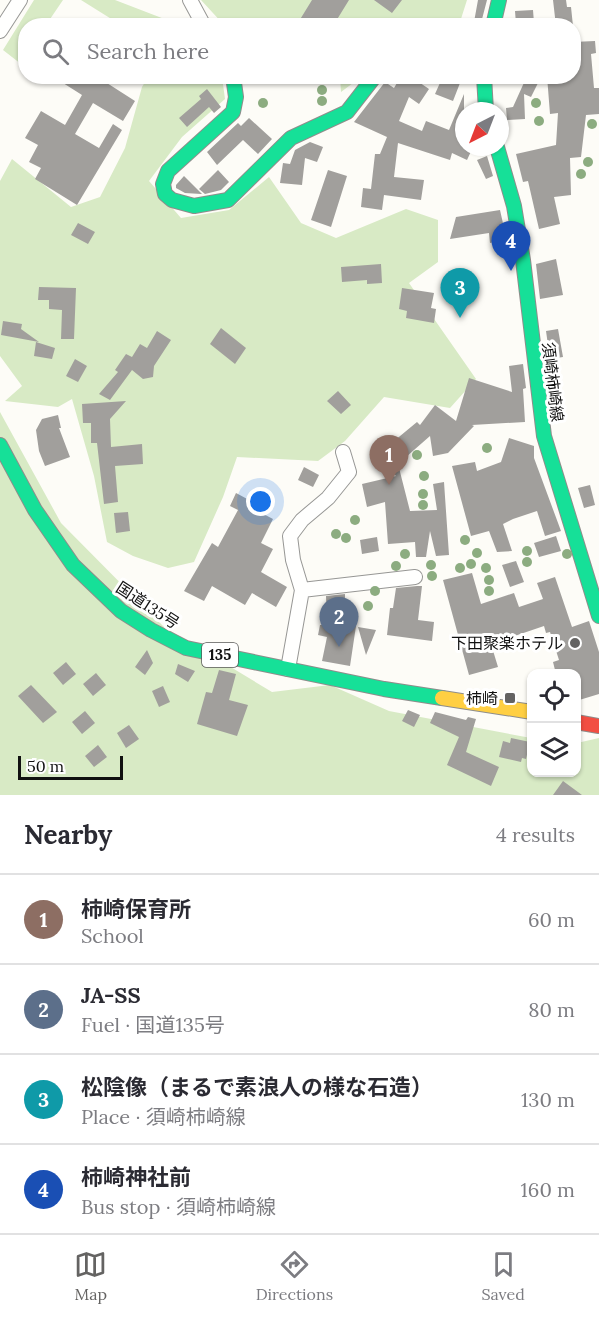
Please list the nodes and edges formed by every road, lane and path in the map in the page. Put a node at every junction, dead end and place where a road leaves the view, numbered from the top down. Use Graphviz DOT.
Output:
graph roads {
  1 [pos="20,0"];
  2 [pos="190,0"];
  3 [pos="500,0"];
  4 [pos="200,18"];
  5 [pos="495,18"];
  6 [pos="0,31"];
  7 [pos="234,84"];
  8 [pos="369,84"];
  9 [pos="481,84"];
  10 [pos="484,102"];
  11 [pos="500,156"];
  12 [pos="0,445"];
  13 [pos="343,452"];
  14 [pos="415,577"];
  15 [pos="302,590"];
  16 [pos="599,616"];
  17 [pos="288,669"];
  18 [pos="527,711"];
  19 [pos="581,723"];
  20 [pos="599,726"];
  1 -- 6 [label="street"];
  2 -- 4 [label="street"];
  3 -- 5 [label="main road"];
  7 -- 8 [label="main road"];
  9 -- 10 [label="main road"];
  11 -- 16 [label="main road, 須崎柿崎線"];
  12 -- 17 [label="main road, 国道135号 / 135"];
  13 -- 15 [label="street"];
  14 -- 15 [label="street"];
  15 -- 17 [label="street"];
  17 -- 18 [label="main road, 国道135号 / 135"];
  19 -- 20 [label="main road"];
}
